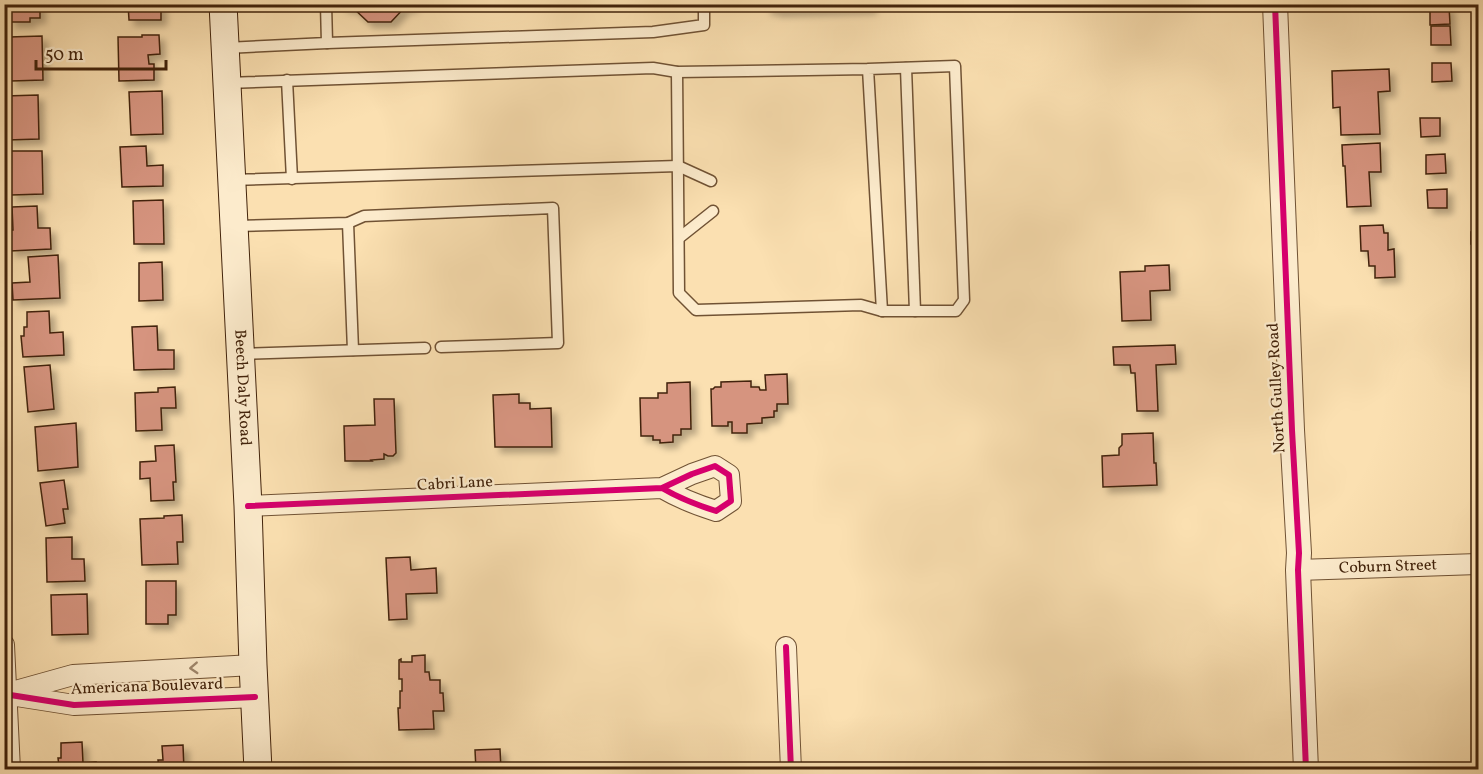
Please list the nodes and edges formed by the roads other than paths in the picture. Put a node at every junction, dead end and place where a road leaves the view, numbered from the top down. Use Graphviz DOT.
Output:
graph roads {
  1 [pos="223,4"];
  2 [pos="326,4"];
  3 [pos="704,4"];
  4 [pos="1275,4"];
  5 [pos="327,43"];
  6 [pos="225,48"];
  7 [pos="906,68"];
  8 [pos="868,69"];
  9 [pos="677,72"];
  10 [pos="287,80"];
  11 [pos="227,83"];
  12 [pos="678,166"];
  13 [pos="292,179"];
  14 [pos="232,180"];
  15 [pos="711,181"];
  16 [pos="712,211"];
  17 [pos="348,223"];
  18 [pos="234,226"];
  19 [pos="679,238"];
  20 [pos="882,311"];
  21 [pos="915,311"];
  22 [pos="441,347"];
  23 [pos="424,348"];
  24 [pos="353,350"];
  25 [pos="240,354"];
  26 [pos="662,488"];
  27 [pos="248,507"];
  28 [pos="1479,564"];
  29 [pos="1298,570"];
  30 [pos="4,645"];
  31 [pos="786,647"];
  32 [pos="253,665"];
  33 [pos="5,694"];
  34 [pos="255,697"];
  35 [pos="10,770"];
  36 [pos="258,770"];
  37 [pos="791,770"];
  38 [pos="1306,770"];
  1 -- 6 [label="main road, Beech Daly Road"];
  2 -- 5 [label="lane"];
  3 -- 5 [label="lane"];
  4 -- 29 [label="street, North Gulley Road"];
  5 -- 6 [label="lane"];
  6 -- 11 [label="main road, Beech Daly Road"];
  7 -- 8 [label="lane"];
  7 -- 21 [label="lane"];
  7 -- 21 [label="lane"];
  8 -- 9 [label="lane"];
  8 -- 20 [label="lane"];
  9 -- 10 [label="lane"];
  9 -- 12 [label="lane"];
  10 -- 11 [label="lane"];
  10 -- 13 [label="lane"];
  11 -- 14 [label="main road, Beech Daly Road"];
  12 -- 13 [label="lane"];
  12 -- 15 [label="lane"];
  12 -- 19 [label="lane"];
  13 -- 14 [label="lane"];
  14 -- 18 [label="main road, Beech Daly Road"];
  16 -- 19 [label="lane"];
  17 -- 18 [label="lane"];
  17 -- 22 [label="lane"];
  17 -- 24 [label="lane"];
  18 -- 25 [label="main road, Beech Daly Road"];
  19 -- 20 [label="lane"];
  20 -- 21 [label="lane"];
  23 -- 24 [label="lane"];
  24 -- 25 [label="lane"];
  25 -- 27 [label="main road, Beech Daly Road"];
  26 -- 27 [label="street, Cabri Lane"];
  27 -- 32 [label="main road, Beech Daly Road"];
  28 -- 29 [label="street, Coburn Street"];
  29 -- 38 [label="street, North Gulley Road"];
  30 -- 33 [label="street"];
  31 -- 37 [label="street"];
  32 -- 33 [label="street, Americana Boulevard, one-way"];
  32 -- 34 [label="main road, Beech Daly Road"];
  33 -- 34 [label="street, Americana Boulevard"];
  33 -- 35 [label="street"];
  34 -- 36 [label="main road, Beech Daly Road"];
}
